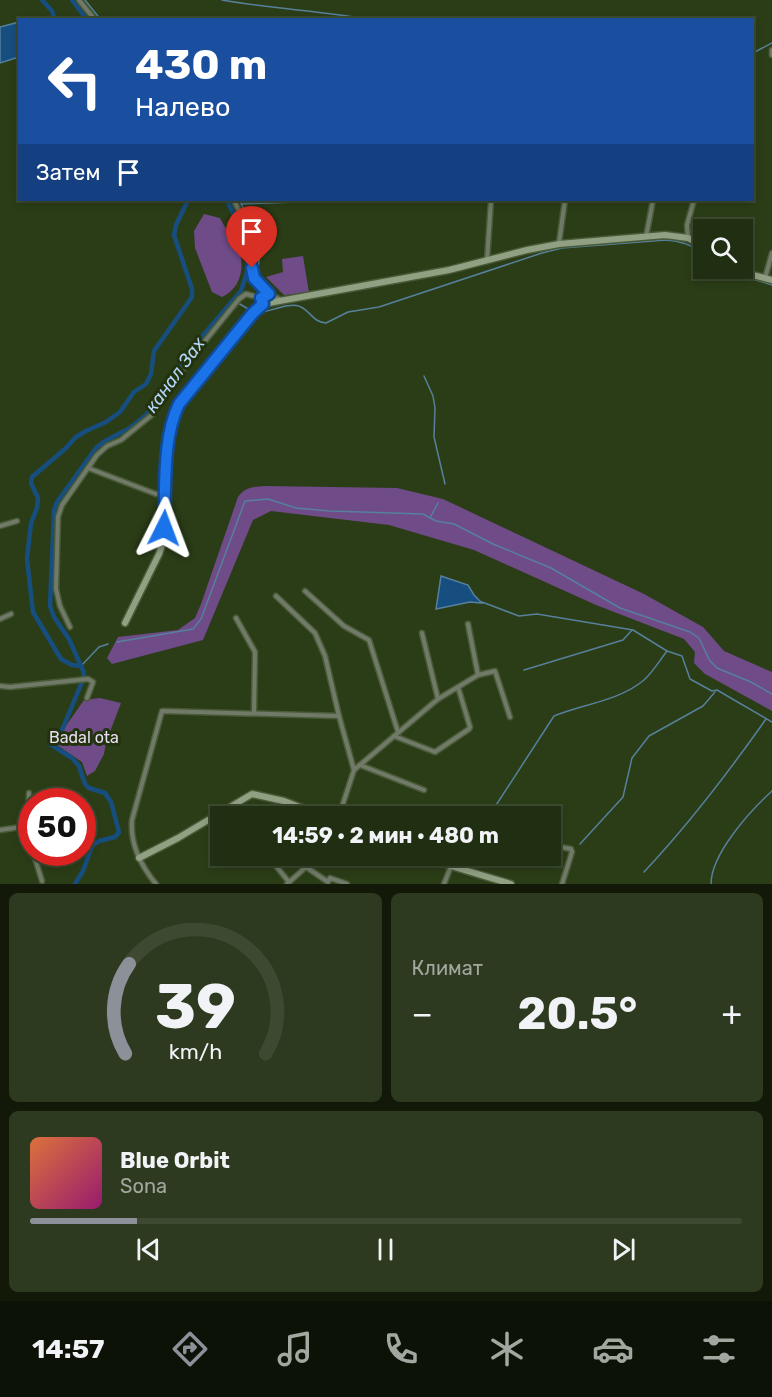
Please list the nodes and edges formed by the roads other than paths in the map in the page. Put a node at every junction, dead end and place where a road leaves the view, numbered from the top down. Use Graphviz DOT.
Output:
graph roads {
  1 [pos="79,0"];
  2 [pos="93,18"];
  3 [pos="772,50"];
  4 [pos="772,55"];
  5 [pos="234,201"];
  6 [pos="490,201"];
  7 [pos="565,201"];
  8 [pos="653,201"];
  9 [pos="694,201"];
  10 [pos="646,237"];
  11 [pos="688,238"];
  12 [pos="693,240"];
  13 [pos="560,244"];
  14 [pos="772,253"];
  15 [pos="487,261"];
  16 [pos="753,275"];
  17 [pos="769,279"];
  18 [pos="269,294"];
  19 [pos="262,301"];
  20 [pos="282,301"];
  21 [pos="88,468"];
  22 [pos="166,494"];
  23 [pos="17,521"];
  24 [pos="0,526"];
  25 [pos="305,591"];
  26 [pos="276,596"];
  27 [pos="12,614"];
  28 [pos="236,618"];
  29 [pos="0,619"];
  30 [pos="125,623"];
  31 [pos="468,624"];
  32 [pos="70,627"];
  33 [pos="422,633"];
  34 [pos="478,675"];
  35 [pos="0,686"];
  36 [pos="458,687"];
  37 [pos="87,698"];
  38 [pos="438,699"];
  39 [pos="254,712"];
  40 [pos="339,716"];
  41 [pos="510,717"];
  42 [pos="398,732"];
  43 [pos="394,736"];
  44 [pos="360,765"];
  45 [pos="354,770"];
  46 [pos="424,790"];
  47 [pos="232,806"];
  48 [pos="297,806"];
  49 [pos="342,806"];
  50 [pos="210,819"];
  51 [pos="18,827"];
  52 [pos="0,830"];
  53 [pos="561,847"];
  54 [pos="139,858"];
  55 [pos="37,866"];
  56 [pos="275,866"];
  57 [pos="451,866"];
  58 [pos="42,881"];
  59 [pos="288,883"];
  60 [pos="156,884"];
  61 [pos="347,884"];
  62 [pos="444,884"];
  63 [pos="511,884"];
  64 [pos="562,884"];
  1 -- 2 [label="street"];
  3 -- 4 [label="street"];
  5 -- 18 [label="street"];
  6 -- 15 [label="street"];
  7 -- 13 [label="street"];
  8 -- 10 [label="street"];
  9 -- 11 [label="street"];
  10 -- 11 [label="main road"];
  10 -- 13 [label="main road"];
  11 -- 12 [label="main road"];
  13 -- 15 [label="main road"];
  14 -- 17 [label="street"];
  15 -- 20 [label="main road"];
  16 -- 17 [label="main road"];
  18 -- 19 [label="street"];
  18 -- 20 [label="street"];
  19 -- 20 [label="main road"];
  19 -- 21 [label="street"];
  19 -- 22 [label="main road"];
  21 -- 22 [label="street"];
  21 -- 32 [label="street"];
  22 -- 30 [label="main road"];
  23 -- 24 [label="street"];
  25 -- 42 [label="street"];
  26 -- 40 [label="street"];
  27 -- 29 [label="street"];
  28 -- 39 [label="street"];
  31 -- 34 [label="street"];
  33 -- 38 [label="street"];
  34 -- 36 [label="street"];
  34 -- 41 [label="street"];
  35 -- 37 [label="street"];
  36 -- 38 [label="street"];
  36 -- 43 [label="street"];
  38 -- 42 [label="street"];
  39 -- 40 [label="street"];
  39 -- 54 [label="street"];
  40 -- 45 [label="street"];
  42 -- 43 [label="street"];
  43 -- 44 [label="street"];
  44 -- 45 [label="street"];
  44 -- 46 [label="street"];
  45 -- 49 [label="street"];
  47 -- 48 [label="main road"];
  50 -- 54 [label="main road"];
  51 -- 52 [label="street"];
  53 -- 64 [label="street"];
  54 -- 60 [label="street"];
  55 -- 58 [label="street"];
  56 -- 59 [label="street"];
  57 -- 62 [label="street"];
  57 -- 63 [label="main road"];
  59 -- 61 [label="street"];
}
